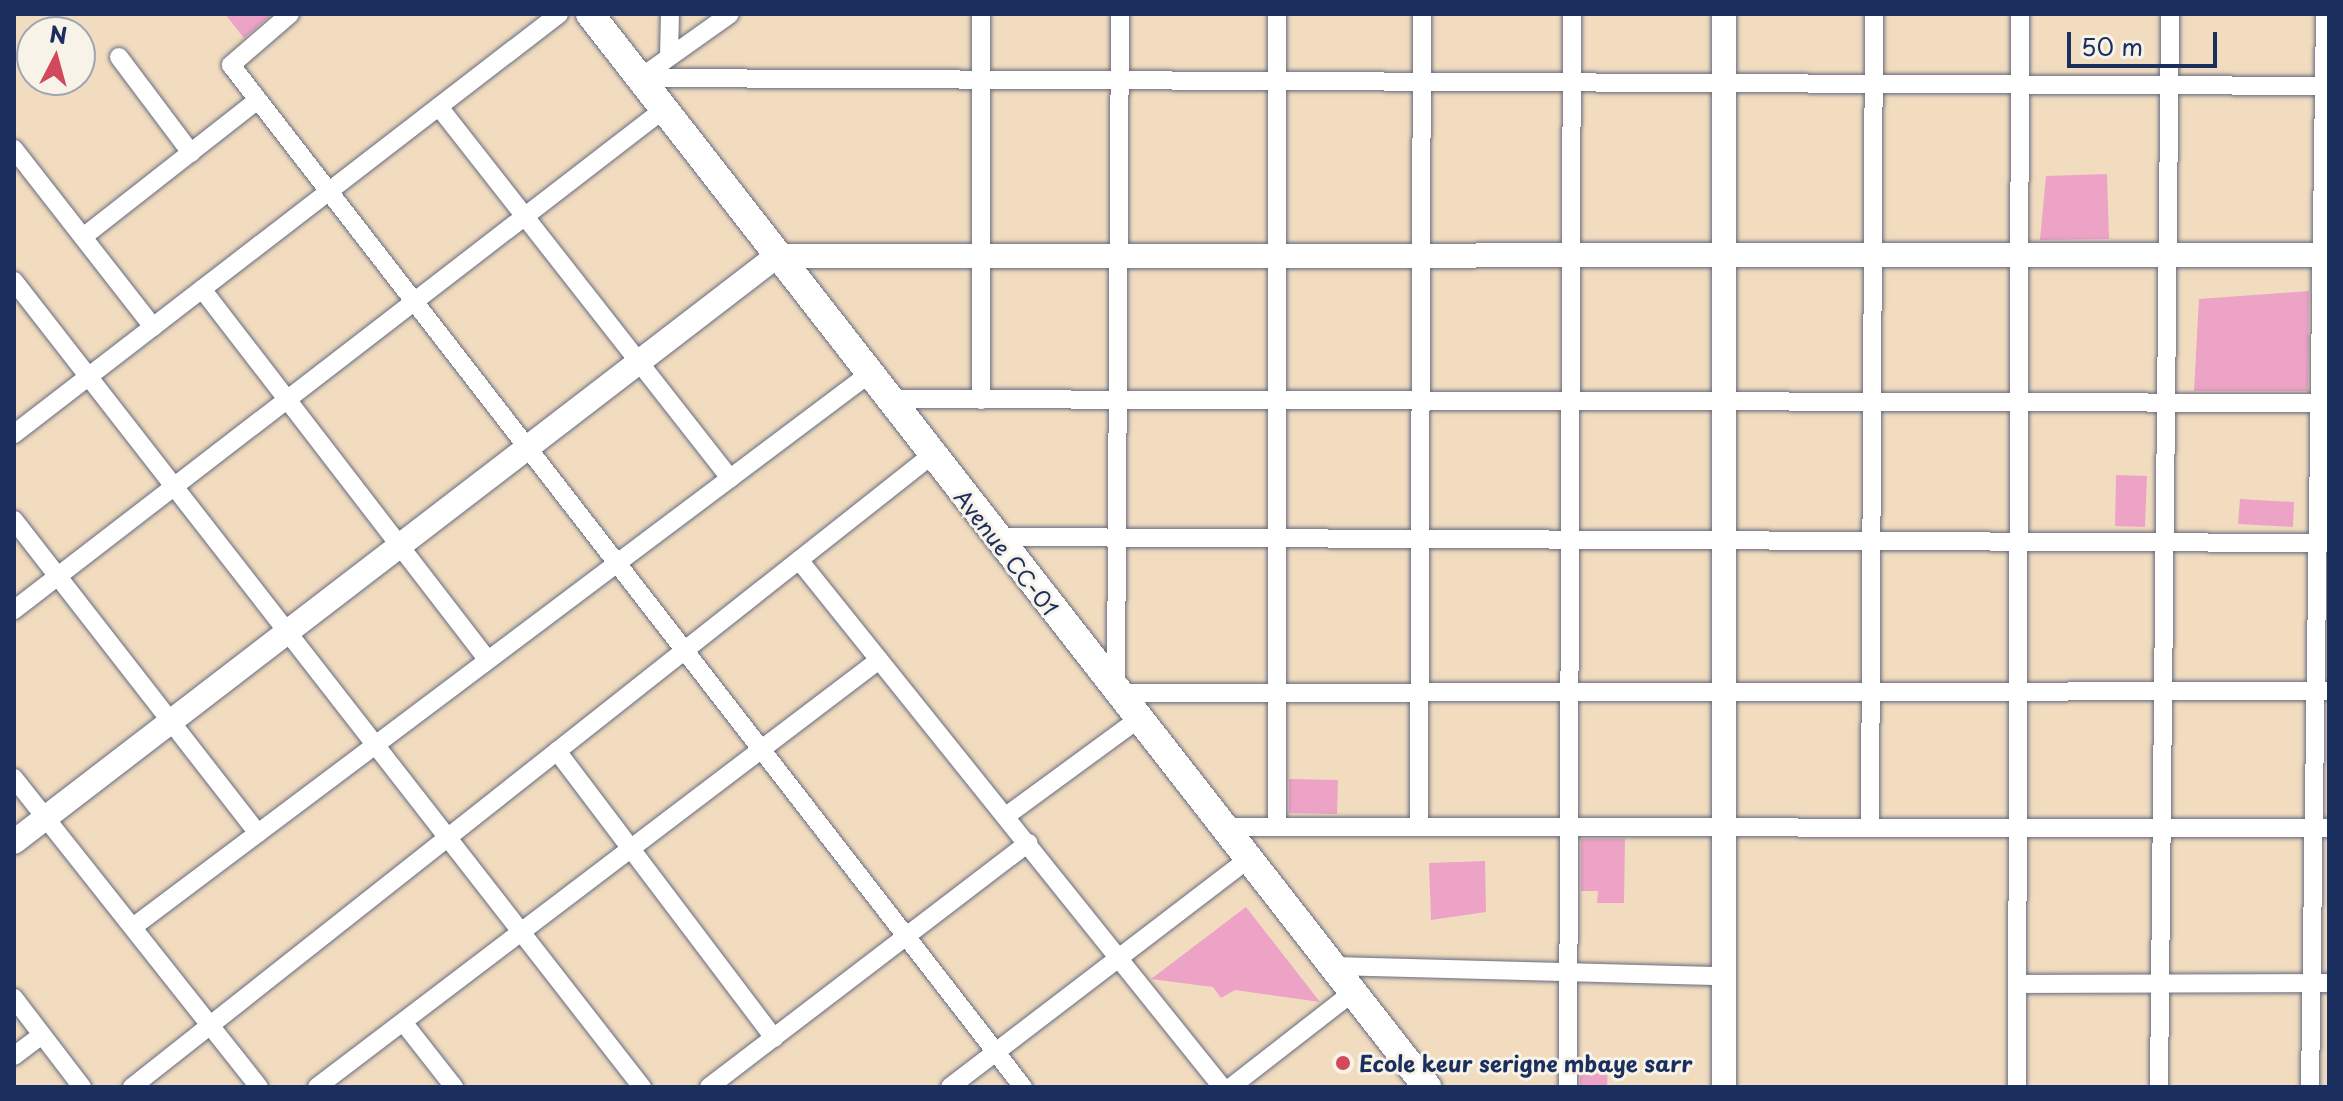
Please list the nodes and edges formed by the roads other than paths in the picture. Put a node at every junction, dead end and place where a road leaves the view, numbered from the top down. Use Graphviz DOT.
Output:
graph roads {
  1 [pos="290,14"];
  2 [pos="559,14"];
  3 [pos="590,14"];
  4 [pos="670,14"];
  5 [pos="730,14"];
  6 [pos="981,14"];
  7 [pos="1120,14"];
  8 [pos="1277,14"];
  9 [pos="1422,14"];
  10 [pos="1572,14"];
  11 [pos="1724,14"];
  12 [pos="1874,14"];
  13 [pos="2020,14"];
  14 [pos="2170,14"];
  15 [pos="2325,14"];
  16 [pos="119,57"];
  17 [pos="669,57"];
  18 [pos="640,78"];
  19 [pos="981,80"];
  20 [pos="1120,80"];
  21 [pos="1277,81"];
  22 [pos="1422,82"];
  23 [pos="1571,82"];
  24 [pos="1724,83"];
  25 [pos="1874,84"];
  26 [pos="2019,84"];
  27 [pos="2170,86"];
  28 [pos="2327,86"];
  29 [pos="258,100"];
  30 [pos="439,107"];
  31 [pos="664,109"];
  32 [pos="14,149"];
  33 [pos="191,153"];
  34 [pos="329,191"];
  35 [pos="525,217"];
  36 [pos="83,237"];
  37 [pos="1119,255"];
  38 [pos="1277,255"];
  39 [pos="1873,255"];
  40 [pos="2019,255"];
  41 [pos="2327,255"];
  42 [pos="777,256"];
  43 [pos="981,256"];
  44 [pos="1421,256"];
  45 [pos="1571,256"];
  46 [pos="1723,256"];
  47 [pos="2169,256"];
  48 [pos="14,281"];
  49 [pos="202,289"];
  50 [pos="415,302"];
  51 [pos="153,327"];
  52 [pos="639,362"];
  53 [pos="869,374"];
  54 [pos="88,377"];
  55 [pos="289,399"];
  56 [pos="889,399"];
  57 [pos="981,400"];
  58 [pos="1118,400"];
  59 [pos="1277,401"];
  60 [pos="1421,401"];
  61 [pos="1570,401"];
  62 [pos="1723,402"];
  63 [pos="1872,402"];
  64 [pos="2019,402"];
  65 [pos="2170,403"];
  66 [pos="2325,403"];
  67 [pos="14,434"];
  68 [pos="527,447"];
  69 [pos="932,455"];
  70 [pos="730,478"];
  71 [pos="174,487"];
  72 [pos="14,520"];
  73 [pos="995,537"];
  74 [pos="1117,537"];
  75 [pos="1278,538"];
  76 [pos="1420,539"];
  77 [pos="1570,539"];
  78 [pos="1724,540"];
  79 [pos="1871,541"];
  80 [pos="2018,541"];
  81 [pos="2168,542"];
  82 [pos="2324,543"];
  83 [pos="396,549"];
  84 [pos="799,560"];
  85 [pos="617,563"];
  86 [pos="58,576"];
  87 [pos="14,610"];
  88 [pos="287,632"];
  89 [pos="685,650"];
  90 [pos="488,660"];
  91 [pos="879,660"];
  92 [pos="2018,691"];
  93 [pos="2165,691"];
  94 [pos="2323,691"];
  95 [pos="1569,692"];
  96 [pos="1724,692"];
  97 [pos="1871,692"];
  98 [pos="1116,693"];
  99 [pos="1278,693"];
  100 [pos="1420,693"];
  101 [pos="1137,720"];
  102 [pos="171,721"];
  103 [pos="375,745"];
  104 [pos="762,750"];
  105 [pos="557,751"];
  106 [pos="14,778"];
  107 [pos="1006,816"];
  108 [pos="46,818"];
  109 [pos="1223,827"];
  110 [pos="1277,827"];
  111 [pos="1419,827"];
  112 [pos="1569,828"];
  113 [pos="1723,828"];
  114 [pos="1870,828"];
  115 [pos="2018,828"];
  116 [pos="2163,828"];
  117 [pos="2322,828"];
  118 [pos="258,833"];
  119 [pos="448,838"];
  120 [pos="14,842"];
  121 [pos="1028,843"];
  122 [pos="632,848"];
  123 [pos="1248,859"];
  124 [pos="133,927"];
  125 [pos="521,932"];
  126 [pos="906,936"];
  127 [pos="1118,959"];
  128 [pos="1333,966"];
  129 [pos="1568,972"];
  130 [pos="1724,976"];
  131 [pos="2161,983"];
  132 [pos="2320,983"];
  133 [pos="2017,984"];
  134 [pos="1353,992"];
  135 [pos="14,998"];
  136 [pos="403,1022"];
  137 [pos="210,1025"];
  138 [pos="42,1035"];
  139 [pos="774,1038"];
  140 [pos="996,1052"];
  141 [pos="14,1056"];
  142 [pos="82,1087"];
  143 [pos="132,1087"];
  144 [pos="259,1087"];
  145 [pos="317,1087"];
  146 [pos="454,1087"];
  147 [pos="642,1087"];
  148 [pos="709,1087"];
  149 [pos="950,1087"];
  150 [pos="1023,1087"];
  151 [pos="1222,1087"];
  152 [pos="1231,1087"];
  153 [pos="1427,1087"];
  154 [pos="1568,1087"];
  155 [pos="1724,1087"];
  156 [pos="2017,1087"];
  157 [pos="2159,1087"];
  158 [pos="2310,1087"];
  1 -- 29 [label="street"];
  2 -- 30 [label="street"];
  3 -- 18 [label="main road, Avenue CC-01"];
  4 -- 17 [label="street"];
  5 -- 17 [label="street"];
  6 -- 19 [label="street"];
  7 -- 20 [label="street"];
  8 -- 21 [label="street"];
  9 -- 22 [label="street"];
  10 -- 23 [label="street"];
  11 -- 24 [label="street"];
  12 -- 25 [label="street"];
  13 -- 26 [label="street"];
  14 -- 27 [label="street"];
  15 -- 28 [label="street"];
  16 -- 33 [label="street"];
  17 -- 18 [label="street"];
  18 -- 19 [label="street"];
  18 -- 31 [label="main road, Avenue CC-01"];
  19 -- 20 [label="street"];
  19 -- 43 [label="street"];
  20 -- 21 [label="street"];
  20 -- 37 [label="street"];
  21 -- 22 [label="street"];
  21 -- 38 [label="street"];
  22 -- 23 [label="street"];
  22 -- 44 [label="street"];
  23 -- 24 [label="street"];
  23 -- 45 [label="street"];
  24 -- 25 [label="street"];
  24 -- 46 [label="street"];
  25 -- 26 [label="street"];
  25 -- 39 [label="street"];
  26 -- 27 [label="street"];
  26 -- 40 [label="street"];
  27 -- 28 [label="street"];
  27 -- 47 [label="street"];
  28 -- 41 [label="street"];
  29 -- 33 [label="street"];
  29 -- 34 [label="street"];
  30 -- 34 [label="street"];
  30 -- 35 [label="street"];
  31 -- 35 [label="street"];
  31 -- 42 [label="main road, Avenue CC-01"];
  32 -- 36 [label="street"];
  33 -- 36 [label="street"];
  34 -- 49 [label="street"];
  34 -- 50 [label="street"];
  35 -- 50 [label="street"];
  35 -- 52 [label="street"];
  36 -- 51 [label="street"];
  37 -- 38 [label="street"];
  37 -- 43 [label="street"];
  37 -- 58 [label="street"];
  38 -- 44 [label="street"];
  38 -- 59 [label="street"];
  39 -- 40 [label="street"];
  39 -- 46 [label="street"];
  39 -- 63 [label="street"];
  40 -- 47 [label="street"];
  40 -- 64 [label="street"];
  41 -- 47 [label="street"];
  41 -- 66 [label="street"];
  42 -- 43 [label="street"];
  42 -- 52 [label="street"];
  42 -- 53 [label="main road, Avenue CC-01"];
  43 -- 57 [label="street"];
  44 -- 45 [label="street"];
  44 -- 60 [label="street"];
  45 -- 46 [label="street"];
  45 -- 61 [label="street"];
  46 -- 62 [label="street"];
  47 -- 65 [label="street"];
  48 -- 54 [label="street"];
  49 -- 51 [label="street"];
  49 -- 55 [label="street"];
  50 -- 55 [label="street"];
  50 -- 68 [label="street"];
  51 -- 54 [label="street"];
  52 -- 68 [label="street"];
  52 -- 70 [label="street"];
  53 -- 56 [label="main road, Avenue CC-01"];
  53 -- 70 [label="street"];
  54 -- 67 [label="street"];
  54 -- 71 [label="street"];
  55 -- 71 [label="street"];
  55 -- 83 [label="street"];
  56 -- 57 [label="street"];
  56 -- 69 [label="main road, Avenue CC-01"];
  57 -- 58 [label="street"];
  58 -- 59 [label="street"];
  58 -- 74 [label="street"];
  59 -- 60 [label="street"];
  59 -- 75 [label="street"];
  60 -- 61 [label="street"];
  60 -- 76 [label="street"];
  61 -- 62 [label="street"];
  61 -- 77 [label="street"];
  62 -- 63 [label="street"];
  62 -- 78 [label="street"];
  63 -- 64 [label="street"];
  63 -- 79 [label="street"];
  64 -- 65 [label="street"];
  64 -- 80 [label="street"];
  65 -- 66 [label="street"];
  65 -- 81 [label="street"];
  66 -- 82 [label="street"];
  68 -- 83 [label="street"];
  68 -- 85 [label="street"];
  69 -- 73 [label="main road, Avenue CC-01"];
  69 -- 84 [label="street"];
  70 -- 85 [label="street"];
  71 -- 86 [label="street"];
  71 -- 88 [label="street"];
  72 -- 86 [label="street"];
  73 -- 74 [label="street"];
  73 -- 98 [label="main road, Avenue CC-01"];
  74 -- 75 [label="street"];
  74 -- 98 [label="street"];
  75 -- 76 [label="street"];
  75 -- 99 [label="street"];
  76 -- 77 [label="street"];
  76 -- 100 [label="street"];
  77 -- 78 [label="street"];
  77 -- 95 [label="street"];
  78 -- 79 [label="street"];
  78 -- 96 [label="street"];
  79 -- 80 [label="street"];
  79 -- 97 [label="street"];
  80 -- 81 [label="street"];
  80 -- 92 [label="street"];
  81 -- 82 [label="street"];
  81 -- 93 [label="street"];
  82 -- 94 [label="street"];
  83 -- 88 [label="street"];
  83 -- 90 [label="street"];
  84 -- 89 [label="street"];
  84 -- 91 [label="street"];
  85 -- 89 [label="street"];
  85 -- 90 [label="street"];
  86 -- 87 [label="street"];
  86 -- 102 [label="street"];
  88 -- 102 [label="street"];
  88 -- 103 [label="street"];
  89 -- 104 [label="street"];
  89 -- 105 [label="street"];
  90 -- 103 [label="street"];
  91 -- 104 [label="street"];
  91 -- 107 [label="street"];
  92 -- 93 [label="street"];
  92 -- 97 [label="street"];
  92 -- 115 [label="street"];
  93 -- 94 [label="street"];
  93 -- 116 [label="street"];
  94 -- 117 [label="street"];
  95 -- 96 [label="street"];
  95 -- 100 [label="street"];
  95 -- 112 [label="street"];
  96 -- 97 [label="street"];
  96 -- 113 [label="street"];
  97 -- 114 [label="street"];
  98 -- 99 [label="street"];
  98 -- 101 [label="main road, Avenue CC-01"];
  99 -- 100 [label="street"];
  99 -- 110 [label="street"];
  100 -- 111 [label="street"];
  101 -- 107 [label="street"];
  101 -- 109 [label="main road, Avenue CC-01"];
  102 -- 108 [label="street"];
  102 -- 118 [label="street"];
  103 -- 118 [label="street"];
  103 -- 119 [label="street"];
  104 -- 122 [label="street"];
  104 -- 126 [label="street"];
  105 -- 119 [label="street"];
  105 -- 122 [label="street"];
  106 -- 108 [label="street"];
  107 -- 121 [label="street"];
  108 -- 120 [label="street"];
  108 -- 124 [label="street"];
  109 -- 110 [label="street"];
  109 -- 123 [label="main road, Avenue CC-01"];
  110 -- 111 [label="street"];
  111 -- 112 [label="street"];
  112 -- 113 [label="street"];
  112 -- 129 [label="street"];
  113 -- 114 [label="street"];
  113 -- 130 [label="street"];
  114 -- 115 [label="street"];
  115 -- 116 [label="street"];
  115 -- 133 [label="street"];
  116 -- 117 [label="street"];
  116 -- 131 [label="street"];
  117 -- 132 [label="street"];
  118 -- 124 [label="street"];
  119 -- 125 [label="street"];
  119 -- 137 [label="street"];
  121 -- 126 [label="street"];
  121 -- 127 [label="street"];
  122 -- 125 [label="street"];
  122 -- 139 [label="street"];
  123 -- 127 [label="street"];
  123 -- 128 [label="main road, Avenue CC-01"];
  124 -- 137 [label="street"];
  125 -- 136 [label="street"];
  125 -- 147 [label="street"];
  126 -- 139 [label="street"];
  126 -- 140 [label="street"];
  127 -- 140 [label="street"];
  127 -- 151 [label="street"];
  128 -- 129 [label="street"];
  128 -- 134 [label="main road, Avenue CC-01"];
  129 -- 130 [label="street"];
  129 -- 154 [label="street"];
  130 -- 155 [label="street"];
  131 -- 132 [label="street"];
  131 -- 133 [label="street"];
  131 -- 157 [label="street"];
  132 -- 158 [label="street"];
  133 -- 156 [label="street"];
  134 -- 152 [label="street"];
  134 -- 153 [label="main road, Avenue CC-01"];
  135 -- 138 [label="street"];
  136 -- 145 [label="street"];
  136 -- 146 [label="street"];
  137 -- 143 [label="street"];
  137 -- 144 [label="street"];
  138 -- 141 [label="street"];
  138 -- 142 [label="street"];
  139 -- 148 [label="street"];
  140 -- 149 [label="street"];
  140 -- 150 [label="street"];
}
